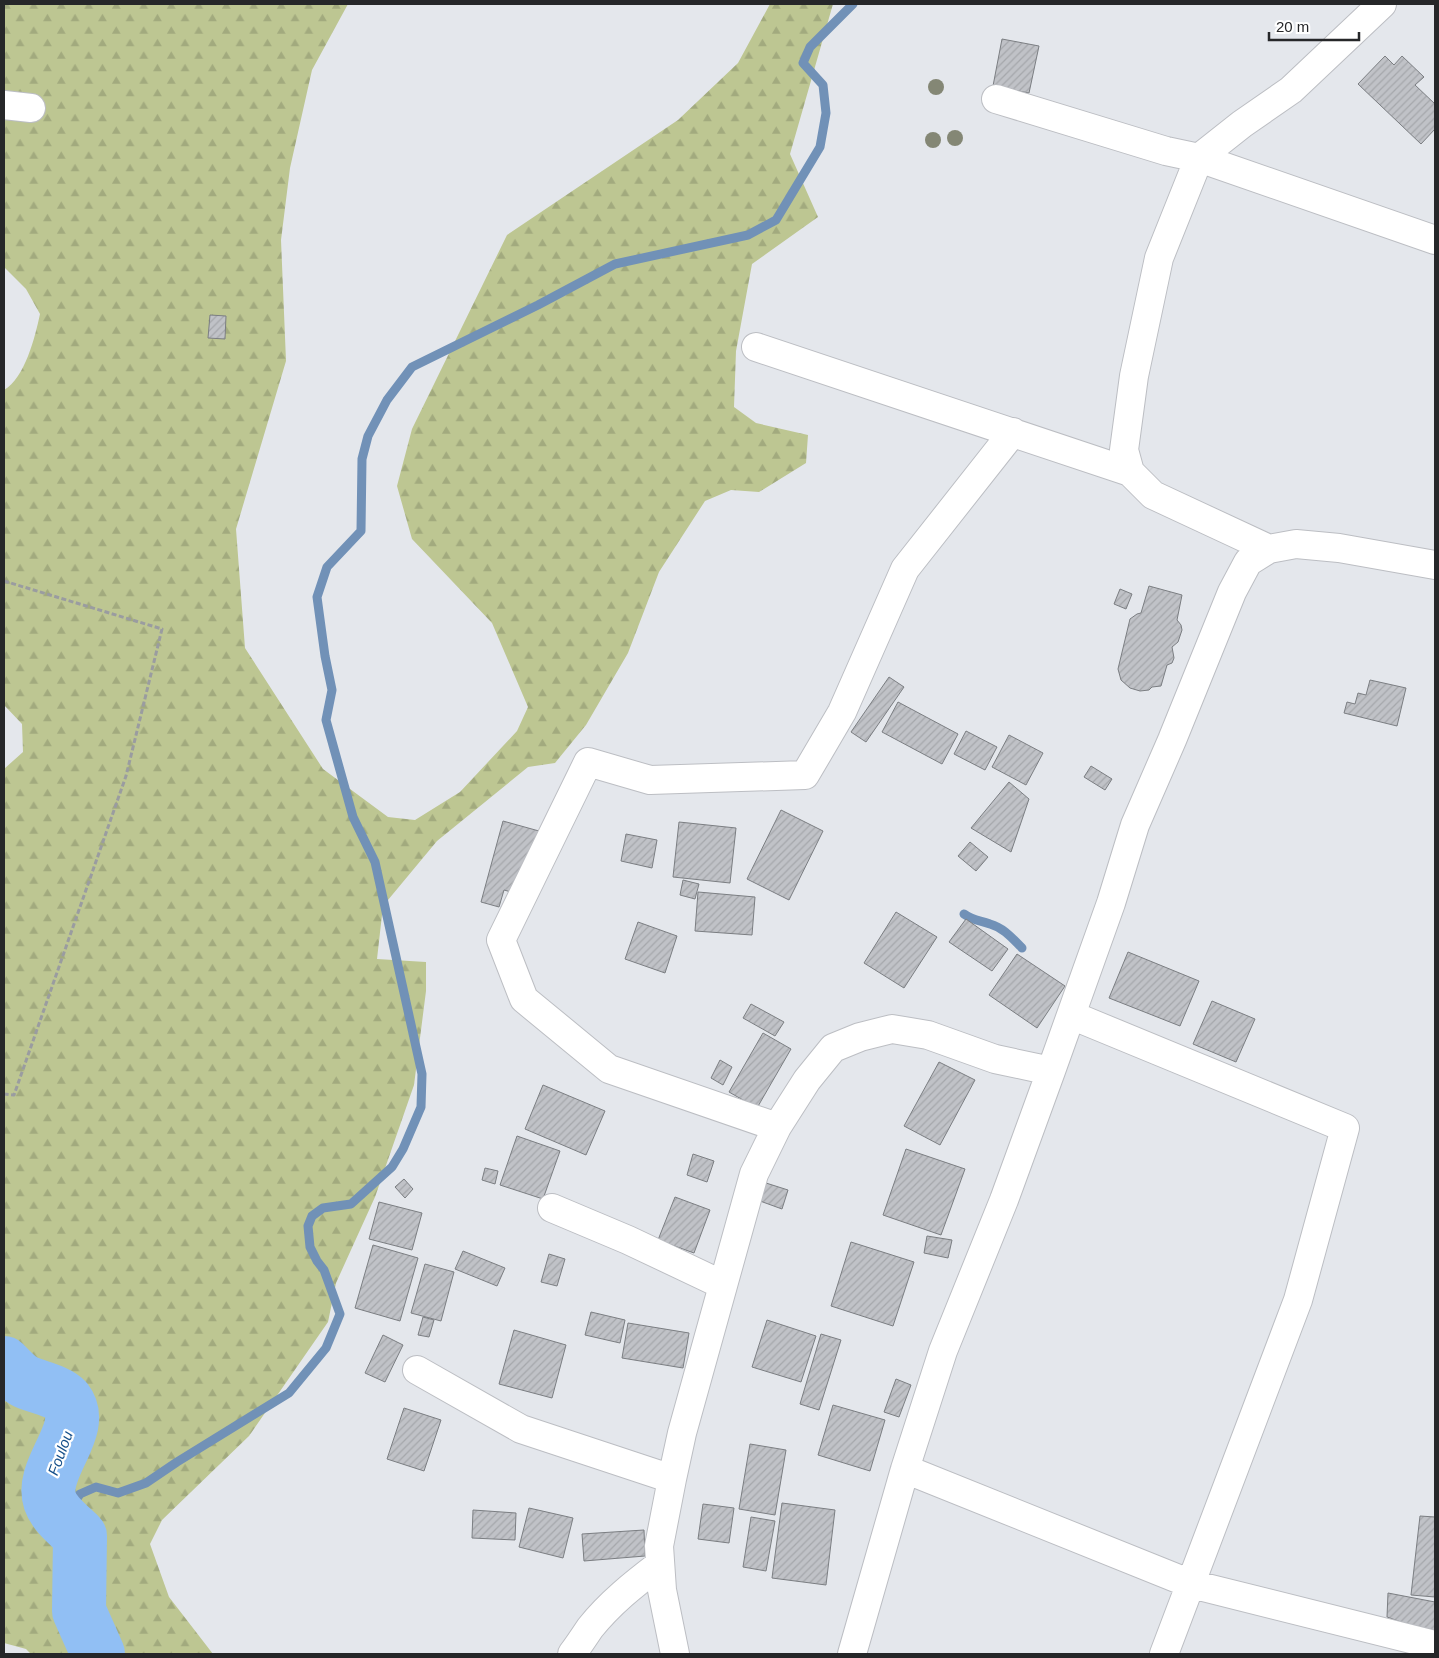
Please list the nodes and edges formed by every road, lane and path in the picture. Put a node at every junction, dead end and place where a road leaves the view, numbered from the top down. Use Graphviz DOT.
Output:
graph roads {
  1 [pos="1382,4"];
  2 [pos="996,99"];
  3 [pos="4,105"];
  4 [pos="31,108"];
  5 [pos="1199,158"];
  6 [pos="1435,240"];
  7 [pos="756,347"];
  8 [pos="1013,432"];
  9 [pos="1130,472"];
  10 [pos="1269,549"];
  11 [pos="1435,566"];
  12 [pos="4,581"];
  13 [pos="1070,1016"];
  14 [pos="1051,1071"];
  15 [pos="4,1094"];
  16 [pos="777,1126"];
  17 [pos="552,1208"];
  18 [pos="723,1285"];
  19 [pos="417,1370"];
  20 [pos="905,1469"];
  21 [pos="672,1479"];
  22 [pos="659,1565"];
  23 [pos="1191,1584"];
  24 [pos="1435,1645"];
  25 [pos="572,1654"];
  26 [pos="675,1654"];
  27 [pos="852,1654"];
  28 [pos="1164,1654"];
  1 -- 5 [label="street"];
  2 -- 5 [label="street"];
  3 -- 4 [label="street"];
  5 -- 6 [label="street"];
  5 -- 9 [label="street"];
  7 -- 8 [label="street"];
  8 -- 9 [label="street"];
  8 -- 16 [label="street"];
  9 -- 10 [label="street"];
  10 -- 11 [label="street"];
  10 -- 13 [label="street"];
  12 -- 15 [label="path"];
  13 -- 14 [label="street"];
  13 -- 23 [label="street"];
  14 -- 16 [label="street"];
  14 -- 20 [label="street"];
  16 -- 18 [label="street"];
  17 -- 18 [label="street"];
  18 -- 21 [label="street"];
  19 -- 21 [label="street"];
  20 -- 23 [label="street"];
  20 -- 27 [label="street"];
  21 -- 22 [label="street"];
  22 -- 25 [label="street"];
  22 -- 26 [label="street"];
  23 -- 24 [label="street"];
  23 -- 28 [label="street"];
}
